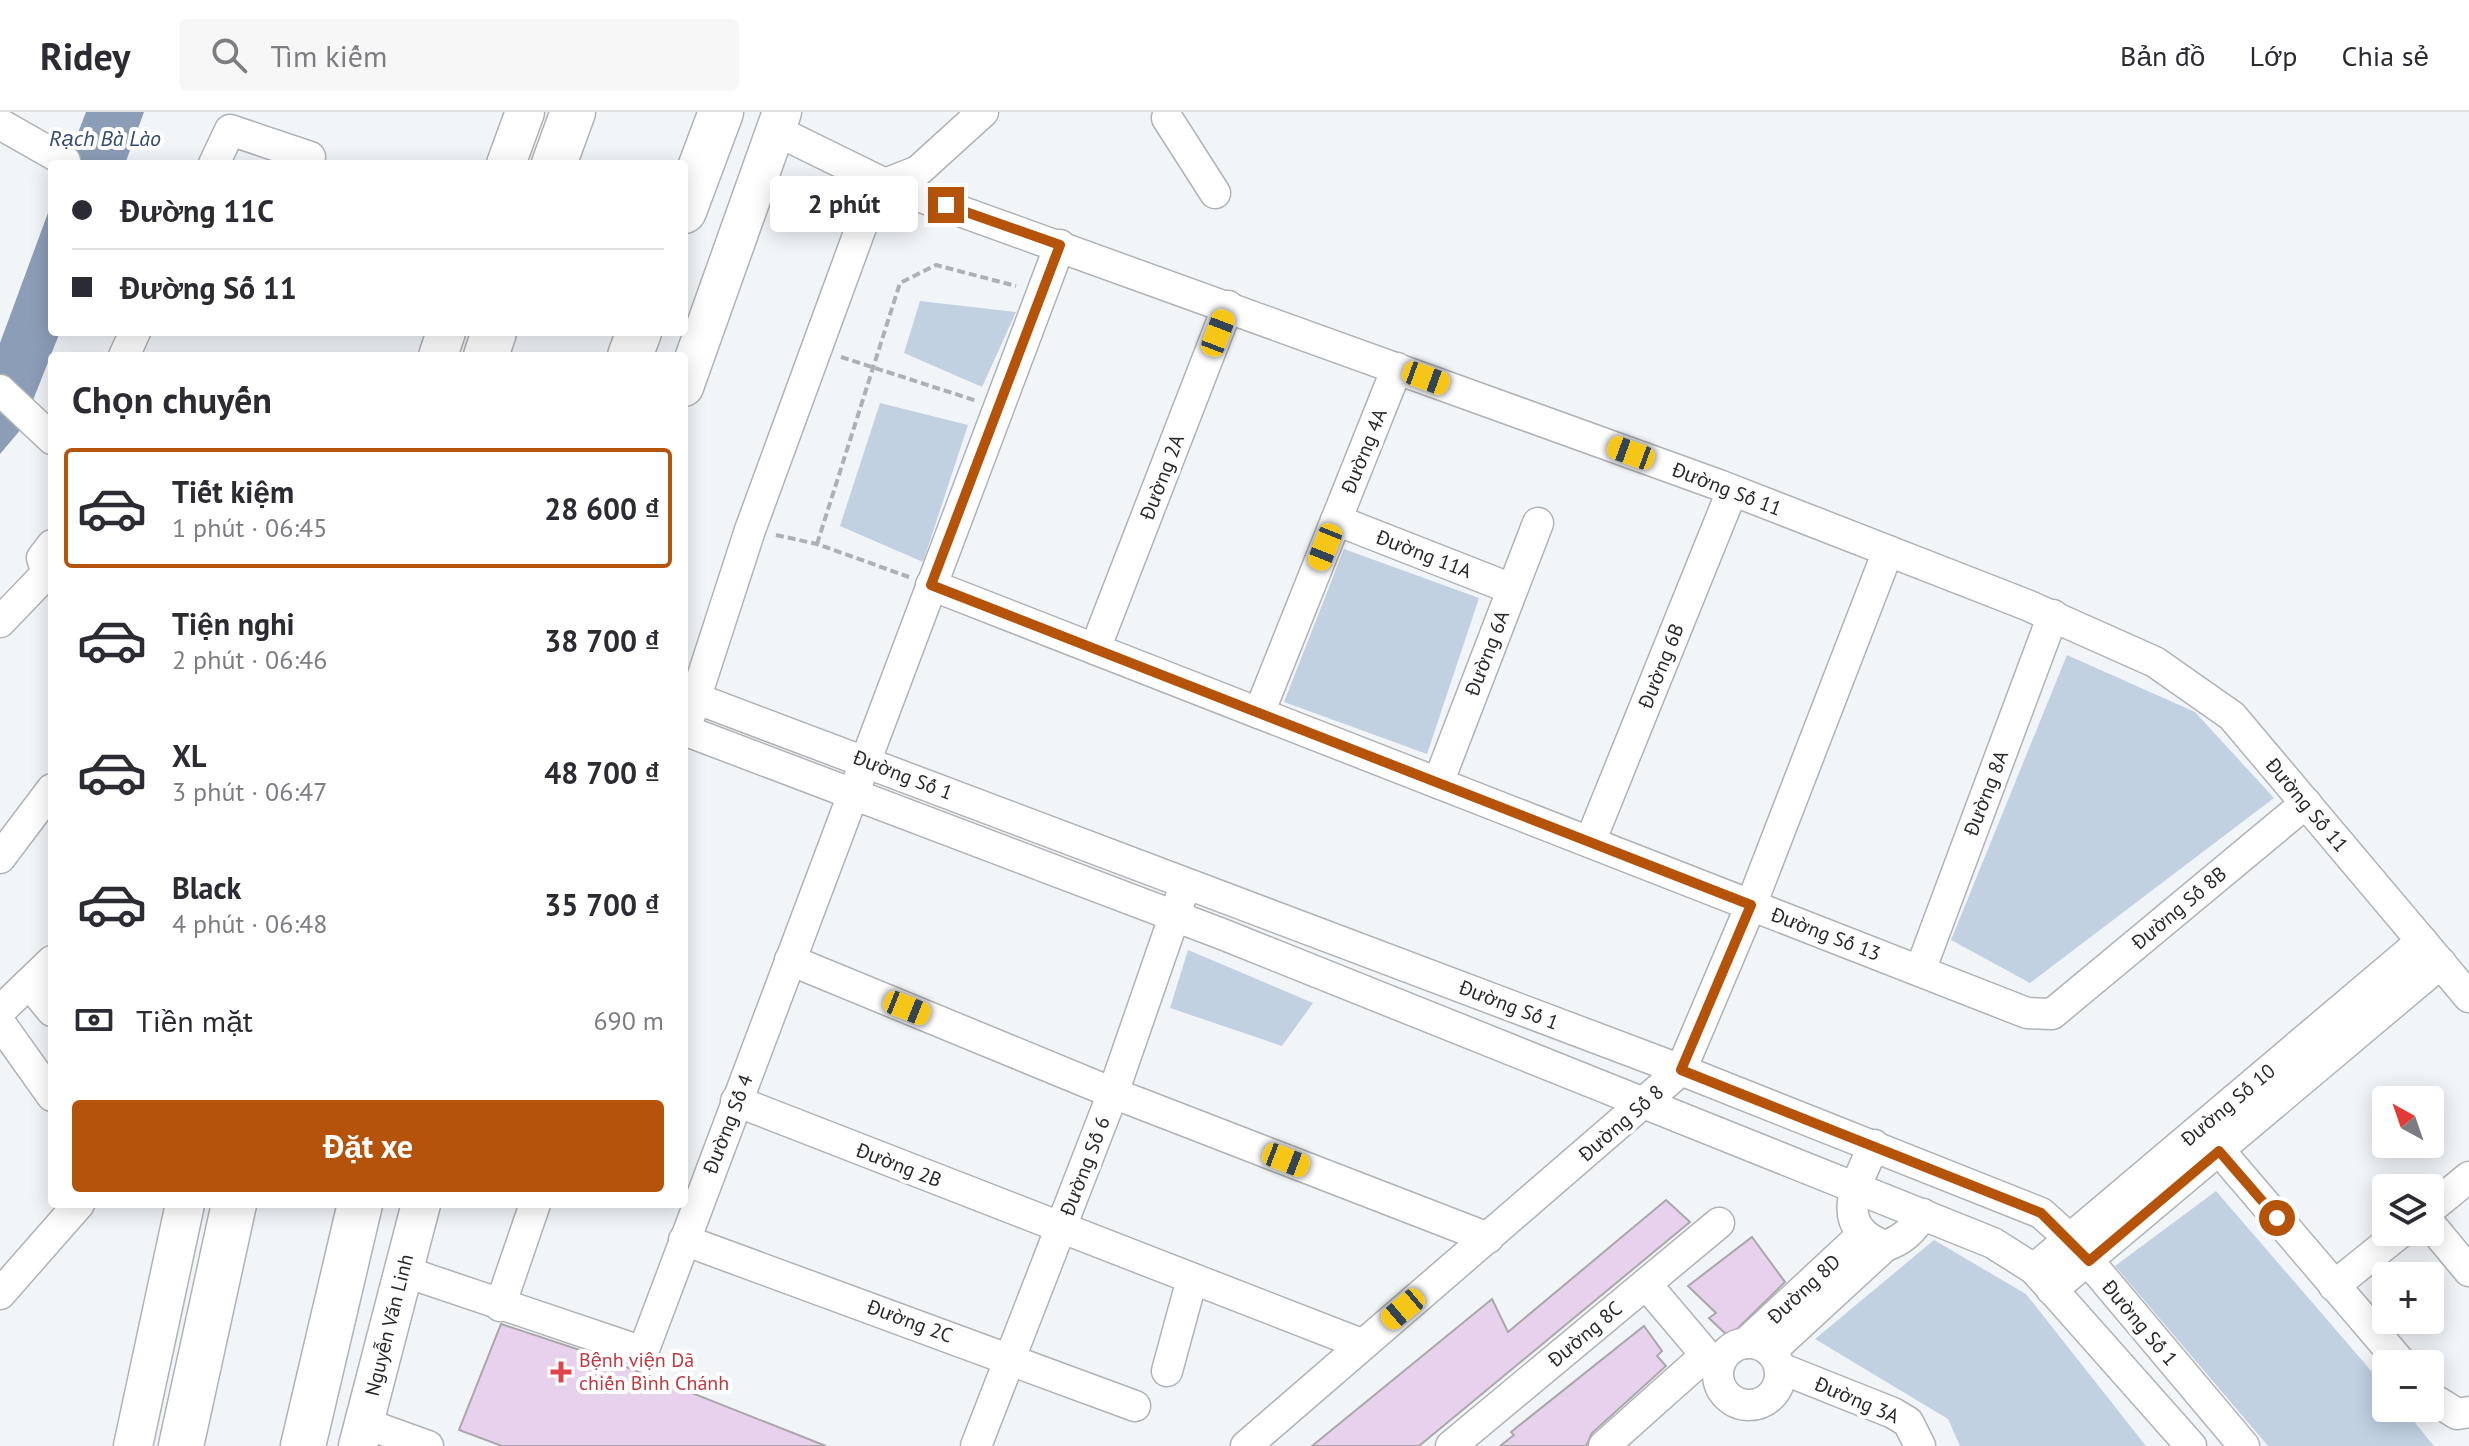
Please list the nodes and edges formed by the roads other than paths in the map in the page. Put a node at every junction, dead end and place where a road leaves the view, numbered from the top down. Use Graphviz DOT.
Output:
graph roads {
  1 [pos="525,112"];
  2 [pos="573,112"];
  3 [pos="721,112"];
  4 [pos="983,112"];
  5 [pos="1168,114"];
  6 [pos="778,121"];
  7 [pos="19,124"];
  8 [pos="310,157"];
  9 [pos="64,160"];
  10 [pos="216,160"];
  11 [pos="507,160"];
  12 [pos="555,160"];
  13 [pos="885,184"];
  14 [pos="1215,193"];
  15 [pos="688,200"];
  16 [pos="1060,245"];
  17 [pos="1228,306"];
  18 [pos="1397,368"];
  19 [pos="688,376"];
  20 [pos="0,390"];
  21 [pos="48,435"];
  22 [pos="1732,491"];
  23 [pos="1336,520"];
  24 [pos="1538,523"];
  25 [pos="48,550"];
  26 [pos="1888,551"];
  27 [pos="931,585"];
  28 [pos="1512,589"];
  29 [pos="2053,615"];
  30 [pos="0,622"];
  31 [pos="1095,649"];
  32 [pos="690,697"];
  33 [pos="1259,713"];
  34 [pos="688,733"];
  35 [pos="865,761"];
  36 [pos="1438,783"];
  37 [pos="48,794"];
  38 [pos="852,794"];
  39 [pos="2306,803"];
  40 [pos="1590,842"];
  41 [pos="0,858"];
  42 [pos="1187,883"];
  43 [pos="1751,905"];
  44 [pos="1174,916"];
  45 [pos="2432,952"];
  46 [pos="790,960"];
  47 [pos="48,965"];
  48 [pos="1920,971"];
  49 [pos="29,983"];
  50 [pos="2469,997"];
  51 [pos="48,1006"];
  52 [pos="0,1011"];
  53 [pos="2052,1014"];
  54 [pos="0,1023"];
  55 [pos="1681,1070"];
  56 [pos="48,1090"];
  57 [pos="1113,1093"];
  58 [pos="736,1101"];
  59 [pos="1645,1103"];
  60 [pos="2210,1140"];
  61 [pos="1874,1145"];
  62 [pos="2469,1177"];
  63 [pos="1856,1187"];
  64 [pos="2444,1198"];
  65 [pos="75,1208"];
  66 [pos="184,1208"];
  67 [pos="233,1208"];
  68 [pos="359,1208"];
  69 [pos="420,1208"];
  70 [pos="534,1208"];
  71 [pos="1923,1214"];
  72 [pos="1719,1223"];
  73 [pos="1061,1229"];
  74 [pos="1488,1238"];
  75 [pos="684,1240"];
  76 [pos="1873,1240"];
  77 [pos="2444,1241"];
  78 [pos="2384,1246"];
  79 [pos="2079,1250"];
  80 [pos="403,1271"];
  81 [pos="2469,1271"];
  82 [pos="1192,1279"];
  83 [pos="2043,1279"];
  84 [pos="1646,1284"];
  85 [pos="2334,1286"];
  86 [pos="0,1294"];
  87 [pos="500,1306"];
  88 [pos="1361,1344"];
  89 [pos="2390,1350"];
  90 [pos="1766,1354"];
  91 [pos="1010,1357"];
  92 [pos="1712,1362"];
  93 [pos="1167,1371"];
  94 [pos="1135,1406"];
  95 [pos="2444,1406"];
  96 [pos="2469,1412"];
  97 [pos="361,1434"];
  98 [pos="133,1446"];
  99 [pos="181,1446"];
  100 [pos="303,1446"];
  101 [pos="428,1446"];
  102 [pos="976,1446"];
  103 [pos="1246,1446"];
  104 [pos="1451,1446"];
  105 [pos="1604,1446"];
  106 [pos="1920,1446"];
  107 [pos="2191,1446"];
  108 [pos="2244,1446"];
  1 -- 11 [label="main road"];
  2 -- 12 [label="highway"];
  3 -- 15 [label="highway"];
  4 -- 13 [label="street"];
  5 -- 14 [label="street"];
  6 -- 13 [label="street, Đường Số 11"];
  6 -- 19 [label="main road"];
  7 -- 9 [label="street"];
  8 -- 10 [label="street"];
  13 -- 16 [label="street, Đường Số 11"];
  13 -- 32 [label="street"];
  16 -- 17 [label="street, Đường Số 11"];
  16 -- 27 [label="street, Đường Số 4"];
  17 -- 18 [label="street, Đường Số 11"];
  17 -- 31 [label="street, Đường 2A"];
  18 -- 22 [label="street, Đường Số 11"];
  18 -- 23 [label="street, Đường 4A"];
  20 -- 21 [label="street"];
  22 -- 26 [label="street, Đường Số 11"];
  22 -- 40 [label="street, Đường 6B"];
  23 -- 28 [label="street, Đường 11A"];
  23 -- 33 [label="street, Đường 4A"];
  24 -- 28 [label="street, Đường 6A"];
  25 -- 30 [label="street"];
  26 -- 29 [label="street, Đường Số 11"];
  26 -- 43 [label="street, Đường Số 8"];
  27 -- 31 [label="street, Đường Số 13"];
  27 -- 35 [label="street, Đường Số 4"];
  28 -- 36 [label="street, Đường 6A"];
  29 -- 39 [label="street, Đường Số 11"];
  29 -- 48 [label="street, Đường 8A"];
  31 -- 33 [label="street, Đường Số 13"];
  32 -- 35 [label="street, Đường Số 1"];
  33 -- 36 [label="street, Đường Số 13"];
  34 -- 38 [label="street, Đường Số 1"];
  35 -- 38 [label="street, Đường Số 4"];
  35 -- 42 [label="street, Đường Số 1"];
  36 -- 40 [label="street, Đường Số 13"];
  37 -- 41 [label="street"];
  38 -- 44 [label="street, Đường Số 1"];
  38 -- 46 [label="street, Đường Số 4"];
  39 -- 45 [label="street, Đường Số 11"];
  39 -- 53 [label="street, Đường Số 8B"];
  40 -- 43 [label="street, Đường Số 13"];
  42 -- 44 [label="street, Đường Số 6"];
  42 -- 55 [label="street, Đường Số 1"];
  43 -- 48 [label="street, Đường Số 13"];
  43 -- 55 [label="street, Đường Số 8"];
  44 -- 57 [label="street, Đường Số 6"];
  44 -- 59 [label="street, Đường Số 1"];
  45 -- 50 [label="street, Đường Số 11"];
  45 -- 60 [label="street, Đường Số 10"];
  46 -- 57 [label="street"];
  46 -- 58 [label="street, Đường Số 4"];
  47 -- 49 [label="street"];
  48 -- 53 [label="street, Đường Số 13"];
  49 -- 51 [label="street"];
  49 -- 52 [label="street"];
  54 -- 56 [label="street"];
  55 -- 59 [label="street, Đường Số 8"];
  55 -- 61 [label="street, Đường Số 1"];
  57 -- 73 [label="street, Đường Số 6"];
  57 -- 74 [label="street"];
  58 -- 73 [label="street, Đường 2B"];
  58 -- 75 [label="street, Đường Số 4"];
  59 -- 63 [label="street, Đường Số 1"];
  59 -- 74 [label="street, Đường Số 8"];
  60 -- 79 [label="street, Đường Số 10"];
  60 -- 85 [label="street"];
  61 -- 63 [label="street"];
  61 -- 79 [label="street, Đường Số 1"];
  62 -- 64 [label="street"];
  63 -- 71 [label="street, Đường Số 1"];
  63 -- 76 [label="street"];
  65 -- 86 [label="street"];
  66 -- 98 [label="main road"];
  67 -- 99 [label="highway"];
  68 -- 100 [label="highway"];
  69 -- 80 [label="main road, Nguyễn Văn Linh"];
  70 -- 87 [label="street"];
  71 -- 76 [label="street, Đường 8D"];
  71 -- 83 [label="street, Đường Số 1"];
  72 -- 84 [label="street, Đường 8C"];
  73 -- 82 [label="street, Đường 2B"];
  73 -- 91 [label="street, Đường Số 6"];
  74 -- 88 [label="street, Đường Số 8"];
  75 -- 87 [label="street, Đường Số 4"];
  75 -- 91 [label="street, Đường 2C"];
  76 -- 90 [label="street, Đường 8D"];
  77 -- 81 [label="street"];
  78 -- 85 [label="street"];
  79 -- 83 [label="street, Đường Số 10"];
  79 -- 108 [label="street, Đường Số 1"];
  80 -- 87 [label="street, Đường Số 4"];
  80 -- 97 [label="main road, Nguyễn Văn Linh"];
  82 -- 88 [label="street, Đường 2B"];
  82 -- 93 [label="street"];
  83 -- 107 [label="street, Đường Số 1"];
  84 -- 92 [label="street"];
  84 -- 104 [label="street, Đường 8C"];
  85 -- 89 [label="street"];
  88 -- 103 [label="street, Đường Số 8"];
  90 -- 92 [label="street"];
  90 -- 92 [label="street"];
  90 -- 106 [label="street, Đường 3A"];
  91 -- 94 [label="street, Đường 2C"];
  91 -- 102 [label="street, Đường Số 6"];
  92 -- 105 [label="street"];
  95 -- 96 [label="street"];
  97 -- 101 [label="street"];
}
